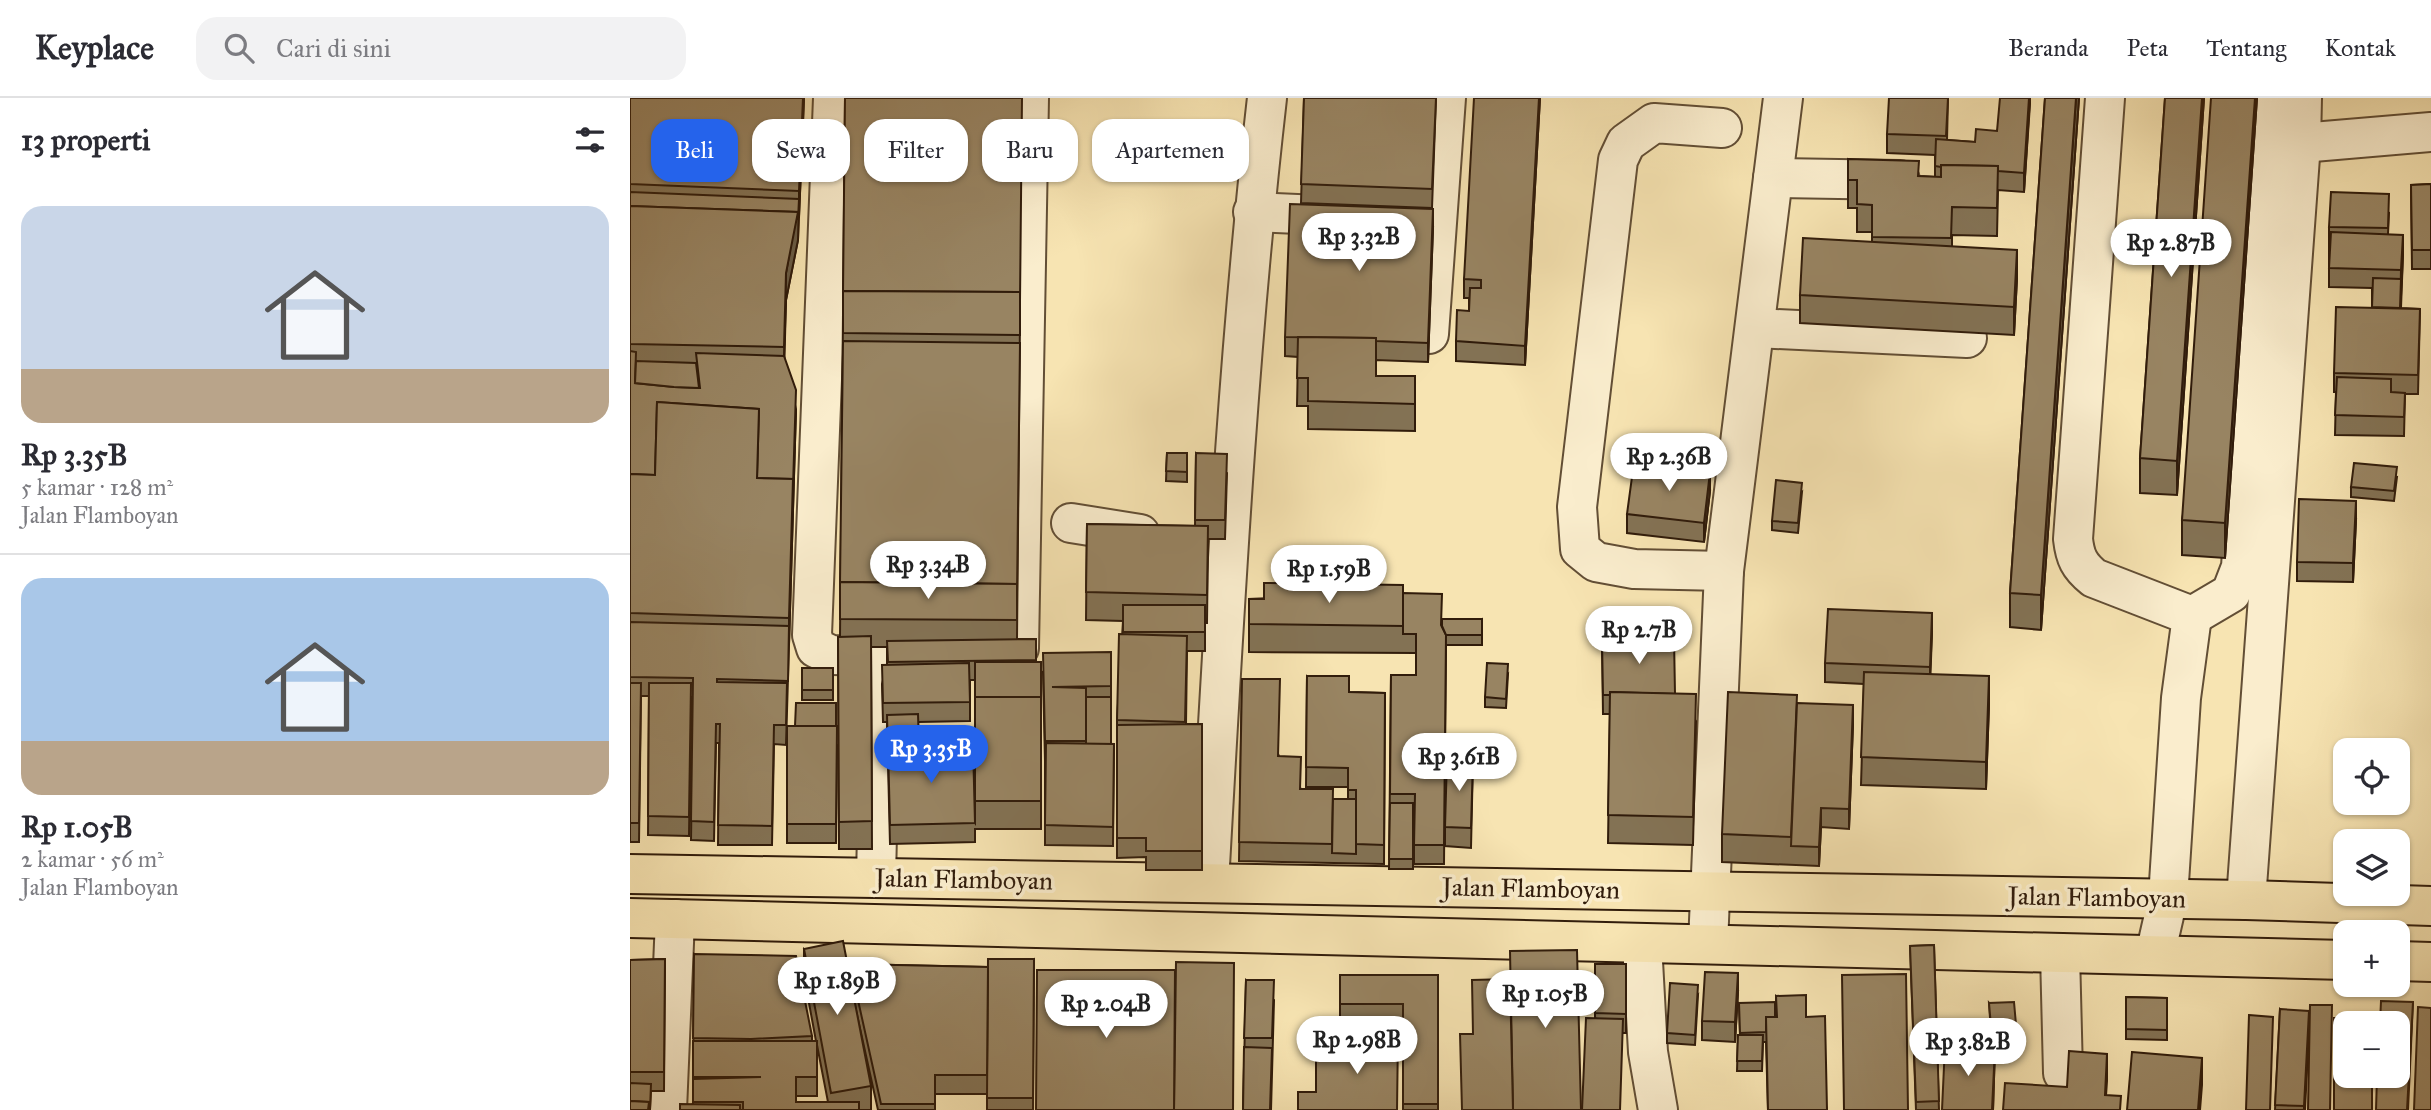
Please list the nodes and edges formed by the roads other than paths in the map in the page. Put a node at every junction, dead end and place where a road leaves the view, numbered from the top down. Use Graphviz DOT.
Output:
graph roads {
  1 [pos="834,98"];
  2 [pos="1029,98"];
  3 [pos="1266,98"];
  4 [pos="1446,98"];
  5 [pos="1783,98"];
  6 [pos="2105,98"];
  7 [pos="2271,98"];
  8 [pos="2302,98"];
  9 [pos="1723,128"];
  10 [pos="2431,132"];
  11 [pos="2301,144"];
  12 [pos="1773,178"];
  13 [pos="1918,180"];
  14 [pos="1253,212"];
  15 [pos="1438,221"];
  16 [pos="1755,328"];
  17 [pos="1429,334"];
  18 [pos="1967,338"];
  19 [pos="1072,523"];
  20 [pos="1228,547"];
  21 [pos="1724,571"];
  22 [pos="2192,616"];
  23 [pos="881,656"];
  24 [pos="630,874"];
  25 [pos="877,878"];
  26 [pos="1209,883"];
  27 [pos="1709,891"];
  28 [pos="2168,898"];
  29 [pos="2246,900"];
  30 [pos="2431,906"];
  31 [pos="630,918"];
  32 [pos="675,919"];
  33 [pos="1642,943"];
  34 [pos="1708,944"];
  35 [pos="2060,953"];
  36 [pos="2155,955"];
  37 [pos="2333,960"];
  38 [pos="2410,961"];
  39 [pos="2431,962"];
  40 [pos="2063,1073"];
  41 [pos="667,1110"];
  42 [pos="1658,1110"];
  1 -- 23 [label="street"];
  2 -- 23 [label="street"];
  3 -- 14 [label="street"];
  4 -- 15 [label="street"];
  5 -- 12 [label="street"];
  6 -- 22 [label="street"];
  7 -- 22 [label="street"];
  8 -- 11 [label="street"];
  9 -- 21 [label="street"];
  10 -- 11 [label="street"];
  11 -- 29 [label="street"];
  12 -- 13 [label="street"];
  12 -- 16 [label="street"];
  14 -- 15 [label="street"];
  14 -- 20 [label="street"];
  15 -- 17 [label="street"];
  16 -- 18 [label="street"];
  16 -- 21 [label="street"];
  19 -- 20 [label="street"];
  20 -- 26 [label="street"];
  21 -- 27 [label="street"];
  22 -- 28 [label="street"];
  23 -- 25 [label="street"];
  24 -- 25 [label="main road, Jalan Flamboyan"];
  25 -- 26 [label="main road, Jalan Flamboyan"];
  26 -- 27 [label="main road, Jalan Flamboyan"];
  27 -- 28 [label="main road, Jalan Flamboyan"];
  27 -- 34 [label="street"];
  28 -- 29 [label="main road, Jalan Flamboyan"];
  28 -- 36 [label="street"];
  29 -- 30 [label="main road, Jalan Flamboyan"];
  31 -- 32 [label="main road, Jalan Flamboyan"];
  32 -- 33 [label="main road, Jalan Flamboyan"];
  32 -- 41 [label="street"];
  33 -- 34 [label="main road, Jalan Flamboyan"];
  33 -- 42 [label="street"];
  34 -- 35 [label="main road, Jalan Flamboyan"];
  35 -- 36 [label="main road, Jalan Flamboyan"];
  35 -- 40 [label="street"];
  36 -- 37 [label="main road, Jalan Flamboyan"];
  38 -- 39 [label="main road"];
}
